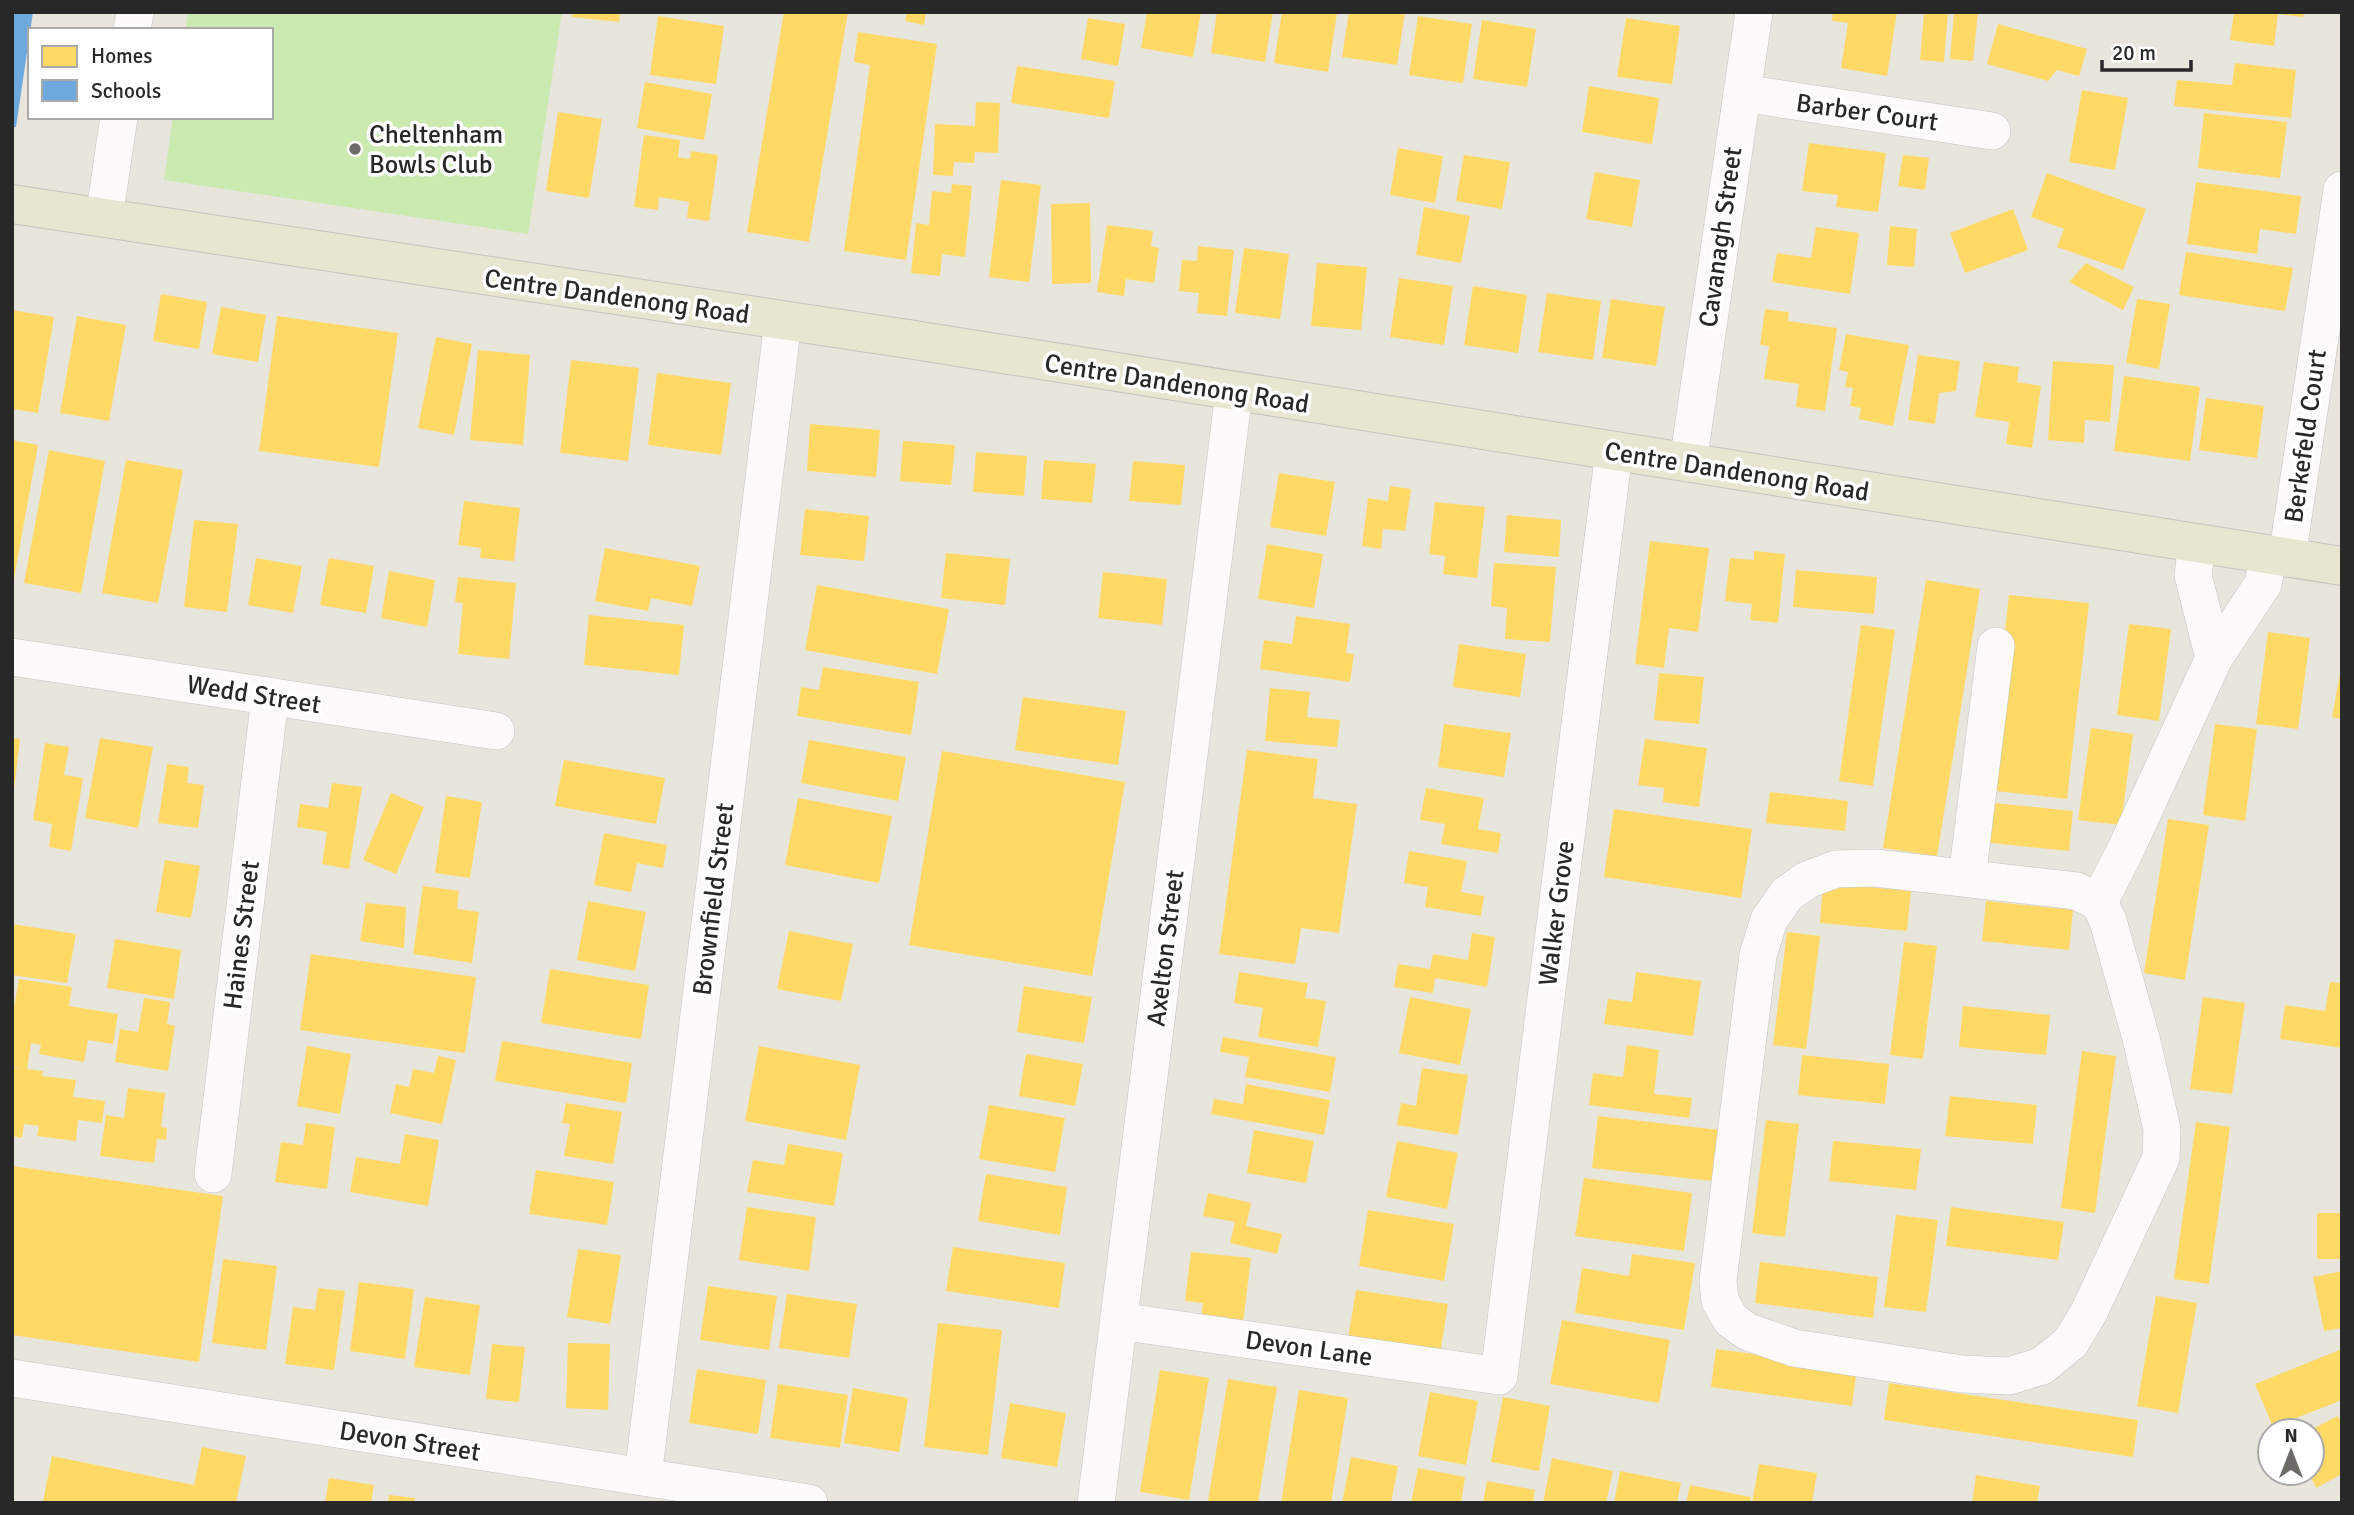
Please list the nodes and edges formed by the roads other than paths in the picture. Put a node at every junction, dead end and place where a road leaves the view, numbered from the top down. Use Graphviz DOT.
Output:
graph roads {
  1 [pos="1754,12"];
  2 [pos="1742,93"];
  3 [pos="120,119"];
  4 [pos="1992,131"];
  5 [pos="2342,190"];
  6 [pos="12,204"];
  7 [pos="104,218"];
  8 [pos="783,321"];
  9 [pos="1234,392"];
  10 [pos="1614,451"];
  11 [pos="1688,463"];
  12 [pos="2197,544"];
  13 [pos="2277,556"];
  14 [pos="2342,566"];
  15 [pos="1996,646"];
  16 [pos="12,657"];
  17 [pos="2214,658"];
  18 [pos="270,697"];
  19 [pos="496,731"];
  20 [pos="1967,878"];
  21 [pos="2099,902"];
  22 [pos="213,1174"];
  23 [pos="1119,1321"];
  24 [pos="1499,1376"];
  25 [pos="12,1378"];
  26 [pos="643,1477"];
  27 [pos="809,1503"];
  28 [pos="1096,1503"];
  1 -- 2 [label="street, Cavanagh Street"];
  2 -- 4 [label="street, Barber Court"];
  2 -- 11 [label="street, Cavanagh Street"];
  3 -- 7 [label="street"];
  5 -- 13 [label="street, Berkefeld Court"];
  6 -- 7 [label="main road, Centre Dandenong Road"];
  7 -- 8 [label="main road, Centre Dandenong Road"];
  8 -- 9 [label="main road, Centre Dandenong Road"];
  8 -- 26 [label="street, Brownfield Street"];
  9 -- 10 [label="main road, Centre Dandenong Road"];
  9 -- 23 [label="street, Axelton Street"];
  10 -- 11 [label="main road, Centre Dandenong Road"];
  10 -- 24 [label="street, Walker Grove"];
  11 -- 12 [label="main road, Centre Dandenong Road"];
  12 -- 13 [label="main road, Centre Dandenong Road"];
  12 -- 17 [label="street"];
  13 -- 14 [label="main road, Centre Dandenong Road"];
  13 -- 17 [label="street, Berkefeld Court"];
  15 -- 20 [label="street"];
  16 -- 18 [label="street, Wedd Street"];
  17 -- 21 [label="street, Berkefeld Court"];
  18 -- 19 [label="street, Wedd Street"];
  18 -- 22 [label="street, Haines Street"];
  20 -- 21 [label="street"];
  20 -- 21 [label="street"];
  23 -- 24 [label="street, Devon Lane"];
  23 -- 28 [label="street, Axelton Street"];
  25 -- 26 [label="street, Devon Street"];
  26 -- 27 [label="street, Devon Street"];
}
